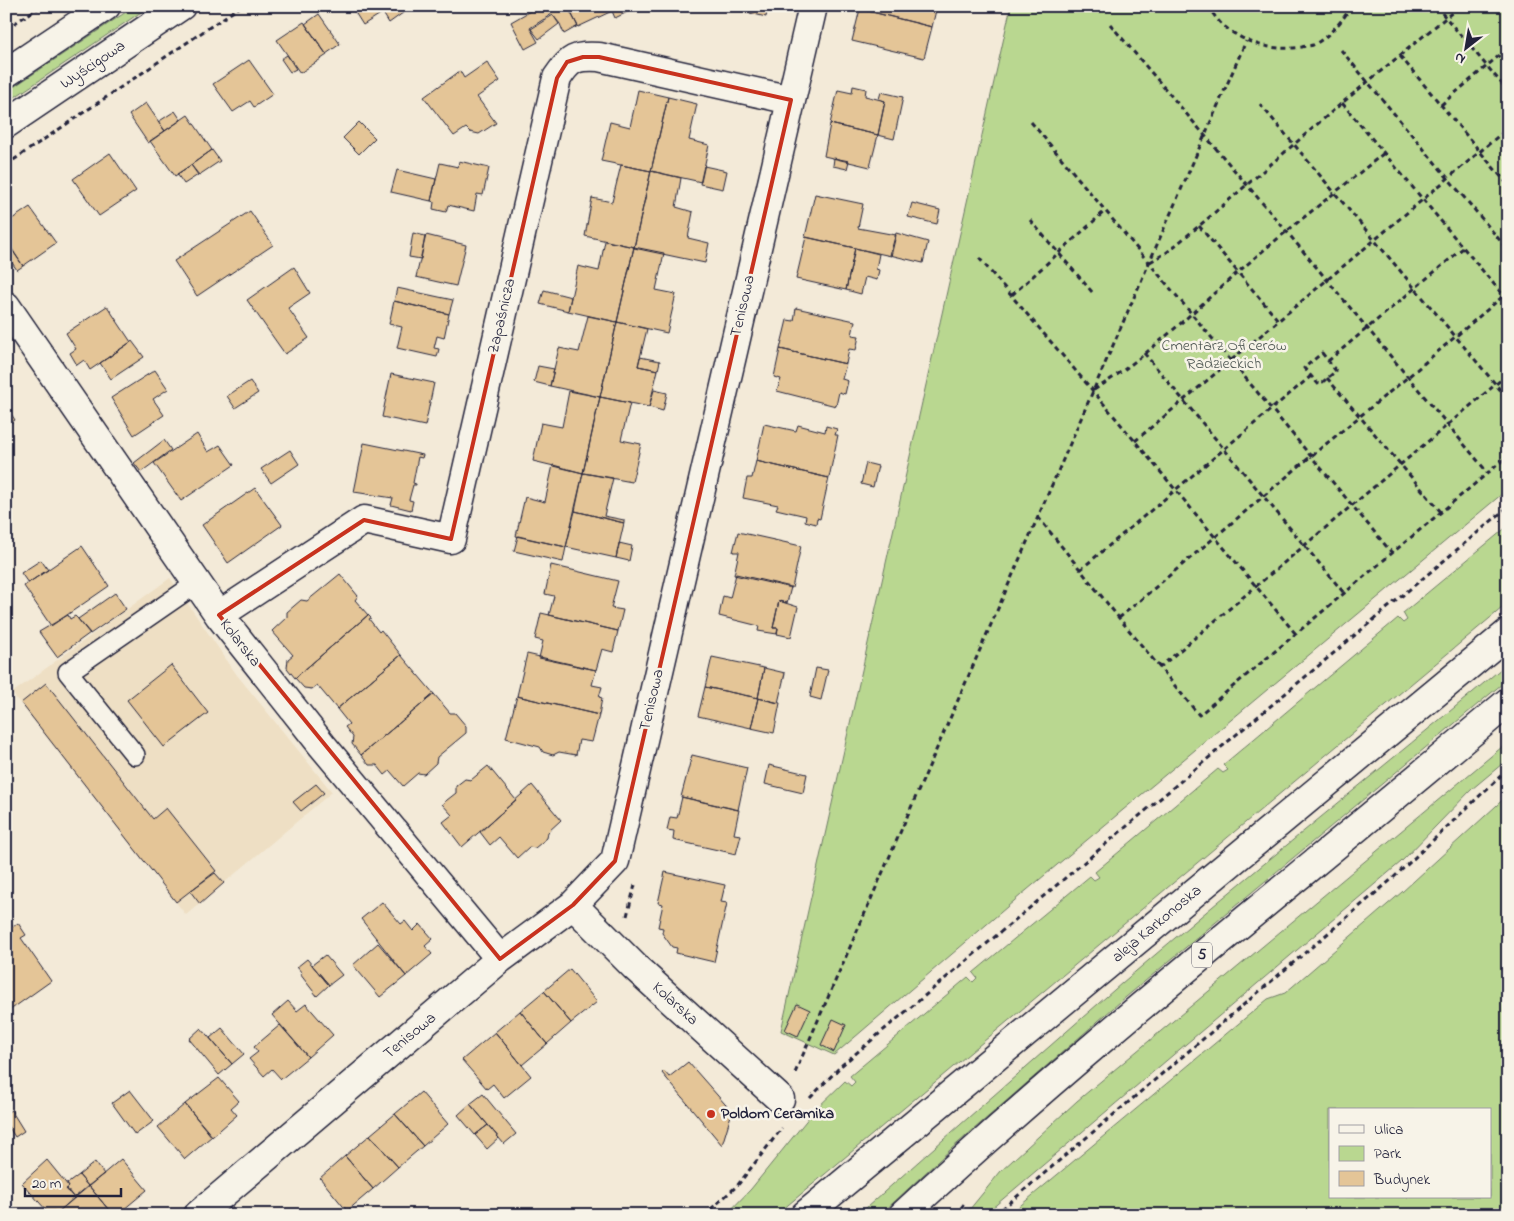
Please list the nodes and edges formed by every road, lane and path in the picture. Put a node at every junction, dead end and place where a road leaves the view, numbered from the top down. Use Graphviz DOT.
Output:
graph roads {
  1 [pos="41,6"];
  2 [pos="106,6"];
  3 [pos="180,6"];
  4 [pos="241,6"];
  5 [pos="813,6"];
  6 [pos="1207,6"];
  7 [pos="1351,6"];
  8 [pos="1436,6"];
  9 [pos="1460,6"];
  10 [pos="1446,18"];
  11 [pos="1110,24"];
  12 [pos="6,29"];
  13 [pos="1246,41"];
  14 [pos="1508,48"];
  15 [pos="1341,50"];
  16 [pos="1400,56"];
  17 [pos="1486,66"];
  18 [pos="6,72"];
  19 [pos="1368,82"];
  20 [pos="1508,91"];
  21 [pos="791,100"];
  22 [pos="1260,104"];
  23 [pos="1342,104"];
  24 [pos="1440,105"];
  25 [pos="1031,122"];
  26 [pos="6,124"];
  27 [pos="1508,128"];
  28 [pos="1205,136"];
  29 [pos="1294,144"];
  30 [pos="1480,151"];
  31 [pos="1384,153"];
  32 [pos="6,164"];
  33 [pos="1448,178"];
  34 [pos="1247,185"];
  35 [pos="1508,185"];
  36 [pos="1335,193"];
  37 [pos="1423,200"];
  38 [pos="1105,211"];
  39 [pos="1030,220"];
  40 [pos="1200,226"];
  41 [pos="1287,232"];
  42 [pos="1375,240"];
  43 [pos="1463,248"];
  44 [pos="1508,250"];
  45 [pos="1059,253"];
  46 [pos="979,258"];
  47 [pos="1149,263"];
  48 [pos="1238,272"];
  49 [pos="1326,279"];
  50 [pos="1415,290"];
  51 [pos="1508,292"];
  52 [pos="1093,293"];
  53 [pos="1012,295"];
  54 [pos="1503,296"];
  55 [pos="1508,301"];
  56 [pos="6,306"];
  57 [pos="1191,313"];
  58 [pos="1278,320"];
  59 [pos="1368,328"];
  60 [pos="1456,337"];
  61 [pos="1144,353"];
  62 [pos="1230,361"];
  63 [pos="1328,361"];
  64 [pos="1508,374"];
  65 [pos="1311,376"];
  66 [pos="1408,377"];
  67 [pos="1327,378"];
  68 [pos="1495,385"];
  69 [pos="1093,391"];
  70 [pos="1508,399"];
  71 [pos="1183,400"];
  72 [pos="1270,409"];
  73 [pos="1360,417"];
  74 [pos="1448,425"];
  75 [pos="1135,441"];
  76 [pos="1223,448"];
  77 [pos="1508,456"];
  78 [pos="1310,457"];
  79 [pos="1400,465"];
  80 [pos="1488,473"];
  81 [pos="1175,488"];
  82 [pos="1263,496"];
  83 [pos="1352,505"];
  84 [pos="1508,507"];
  85 [pos="1441,512"];
  86 [pos="1038,517"];
  87 [pos="1214,537"];
  88 [pos="1304,544"];
  89 [pos="1392,553"];
  90 [pos="1080,570"];
  91 [pos="197,583"];
  92 [pos="1255,585"];
  93 [pos="1344,593"];
  94 [pos="219,615"];
  95 [pos="1119,618"];
  96 [pos="1295,633"];
  97 [pos="1508,633"];
  98 [pos="1159,668"];
  99 [pos="1508,702"];
  100 [pos="135,755"];
  101 [pos="1508,768"];
  102 [pos="573,905"];
  103 [pos="500,960"];
  104 [pos="808,1047"];
  105 [pos="780,1099"];
  106 [pos="808,1100"];
  107 [pos="784,1126"];
  108 [pos="1508,1211"];
  109 [pos="198,1215"];
  110 [pos="704,1215"];
  111 [pos="805,1215"];
  112 [pos="903,1215"];
  113 [pos="995,1215"];
  114 [pos="1507,1215"];
  1 -- 12 [label="path"];
  2 -- 18 [label="street"];
  3 -- 26 [label="street, Wyścigowa"];
  4 -- 32 [label="path"];
  5 -- 21 [label="street, Tenisowa"];
  6 -- 13 [label="path"];
  7 -- 13 [label="path"];
  8 -- 10 [label="path"];
  9 -- 10 [label="path"];
  10 -- 16 [label="path"];
  10 -- 17 [label="path"];
  11 -- 28 [label="path"];
  13 -- 28 [label="path"];
  14 -- 17 [label="path"];
  15 -- 19 [label="path"];
  16 -- 19 [label="path"];
  16 -- 24 [label="path"];
  17 -- 20 [label="path"];
  17 -- 24 [label="path"];
  19 -- 23 [label="path"];
  19 -- 33 [label="path"];
  21 -- 94 [label="street, Zapaśnicza"];
  21 -- 102 [label="street, Tenisowa"];
  22 -- 29 [label="path"];
  23 -- 29 [label="path"];
  23 -- 31 [label="path"];
  24 -- 30 [label="path"];
  25 -- 38 [label="path"];
  27 -- 30 [label="path"];
  28 -- 34 [label="path"];
  28 -- 47 [label="path"];
  29 -- 34 [label="path"];
  29 -- 36 [label="path"];
  30 -- 33 [label="path"];
  30 -- 35 [label="path"];
  31 -- 36 [label="path"];
  31 -- 37 [label="path"];
  33 -- 37 [label="path"];
  33 -- 44 [label="path"];
  34 -- 40 [label="path"];
  34 -- 41 [label="path"];
  36 -- 41 [label="path"];
  36 -- 42 [label="path"];
  37 -- 42 [label="path"];
  37 -- 43 [label="path"];
  38 -- 45 [label="path"];
  38 -- 47 [label="path"];
  39 -- 45 [label="path"];
  40 -- 47 [label="path"];
  40 -- 48 [label="path"];
  41 -- 48 [label="path"];
  41 -- 49 [label="path"];
  42 -- 49 [label="path"];
  42 -- 50 [label="path"];
  43 -- 50 [label="path"];
  43 -- 54 [label="path"];
  45 -- 52 [label="path"];
  45 -- 53 [label="path"];
  46 -- 53 [label="path"];
  47 -- 57 [label="path"];
  47 -- 69 [label="path"];
  48 -- 57 [label="path"];
  48 -- 58 [label="path"];
  49 -- 58 [label="path"];
  49 -- 59 [label="path"];
  50 -- 59 [label="path"];
  50 -- 60 [label="path"];
  51 -- 54 [label="path"];
  53 -- 69 [label="path"];
  54 -- 55 [label="path"];
  54 -- 60 [label="path"];
  56 -- 91 [label="street, Kolarska"];
  57 -- 61 [label="path"];
  57 -- 62 [label="path"];
  58 -- 62 [label="path"];
  59 -- 63 [label="path"];
  59 -- 66 [label="path"];
  60 -- 66 [label="path"];
  60 -- 68 [label="path"];
  61 -- 69 [label="path"];
  61 -- 71 [label="path"];
  62 -- 71 [label="path"];
  62 -- 72 [label="path"];
  63 -- 65 [label="path"];
  63 -- 67 [label="path"];
  64 -- 68 [label="path"];
  65 -- 67 [label="path"];
  65 -- 72 [label="path"];
  66 -- 73 [label="path"];
  66 -- 74 [label="path"];
  67 -- 73 [label="path"];
  68 -- 70 [label="path"];
  68 -- 74 [label="path"];
  69 -- 75 [label="path"];
  69 -- 86 [label="path"];
  71 -- 75 [label="path"];
  71 -- 76 [label="path"];
  72 -- 76 [label="path"];
  72 -- 78 [label="path"];
  73 -- 78 [label="path"];
  73 -- 79 [label="path"];
  74 -- 79 [label="path"];
  74 -- 80 [label="path"];
  75 -- 81 [label="path"];
  76 -- 81 [label="path"];
  76 -- 82 [label="path"];
  77 -- 80 [label="path"];
  78 -- 82 [label="path"];
  78 -- 83 [label="path"];
  79 -- 83 [label="path"];
  79 -- 85 [label="path"];
  80 -- 85 [label="path"];
  81 -- 87 [label="path"];
  81 -- 90 [label="path"];
  82 -- 87 [label="path"];
  82 -- 88 [label="path"];
  83 -- 88 [label="path"];
  83 -- 89 [label="path"];
  84 -- 106 [label="path"];
  85 -- 89 [label="path"];
  86 -- 90 [label="path"];
  86 -- 104 [label="path"];
  87 -- 92 [label="path"];
  87 -- 95 [label="path"];
  88 -- 92 [label="path"];
  88 -- 93 [label="path"];
  89 -- 93 [label="path"];
  90 -- 95 [label="path"];
  91 -- 94 [label="street, Kolarska"];
  91 -- 100 [label="lane"];
  92 -- 96 [label="path"];
  92 -- 98 [label="path"];
  93 -- 96 [label="path"];
  94 -- 103 [label="street, Kolarska"];
  95 -- 98 [label="path"];
  96 -- 98 [label="path"];
  97 -- 111 [label="street, aleja Karkonoska"];
  99 -- 112 [label="street, 5"];
  101 -- 113 [label="path"];
  102 -- 103 [label="street, Tenisowa"];
  102 -- 105 [label="street, Kolarska"];
  103 -- 109 [label="street, Tenisowa"];
  107 -- 110 [label="path"];
  108 -- 114 [label="path"];
}
